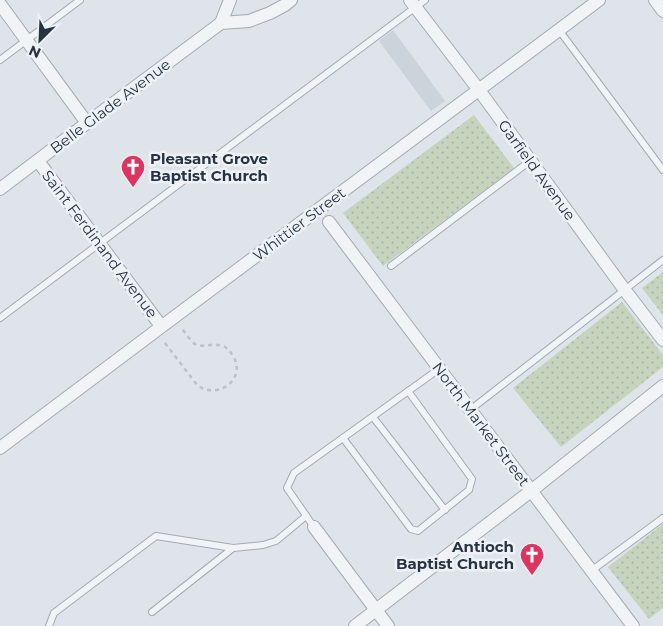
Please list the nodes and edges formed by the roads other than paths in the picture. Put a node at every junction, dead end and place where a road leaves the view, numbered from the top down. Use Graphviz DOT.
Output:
graph roads {
  1 [pos="80,0"];
  2 [pos="230,0"];
  3 [pos="291,0"];
  4 [pos="599,0"];
  5 [pos="655,0"];
  6 [pos="417,2"];
  7 [pos="0,4"];
  8 [pos="663,11"];
  9 [pos="221,23"];
  10 [pos="559,30"];
  11 [pos="26,40"];
  12 [pos="0,60"];
  13 [pos="479,90"];
  14 [pos="87,123"];
  15 [pos="38,161"];
  16 [pos="530,161"];
  17 [pos="663,170"];
  18 [pos="0,189"];
  19 [pos="329,222"];
  20 [pos="100,244"];
  21 [pos="663,260"];
  22 [pos="391,266"];
  23 [pos="624,289"];
  24 [pos="0,318"];
  25 [pos="161,326"];
  26 [pos="663,340"];
  27 [pos="439,369"];
  28 [pos="663,386"];
  29 [pos="408,391"];
  30 [pos="470,410"];
  31 [pos="373,417"];
  32 [pos="342,438"];
  33 [pos="0,448"];
  34 [pos="531,491"];
  35 [pos="445,510"];
  36 [pos="663,518"];
  37 [pos="310,522"];
  38 [pos="233,548"];
  39 [pos="591,572"];
  40 [pos="376,610"];
  41 [pos="152,612"];
  42 [pos="49,626"];
  43 [pos="355,626"];
  44 [pos="388,626"];
  45 [pos="633,626"];
  1 -- 11 [label="lane"];
  2 -- 9 [label="street"];
  3 -- 9 [label="street"];
  4 -- 10 [label="street, Whittier Street"];
  5 -- 8 [label="street"];
  6 -- 13 [label="street, Garfield Avenue"];
  6 -- 20 [label="lane"];
  7 -- 11 [label="street"];
  9 -- 14 [label="street, Belle Glade Avenue"];
  10 -- 13 [label="street, Whittier Street"];
  10 -- 17 [label="lane"];
  11 -- 12 [label="lane"];
  11 -- 14 [label="street"];
  13 -- 16 [label="street, Garfield Avenue"];
  13 -- 25 [label="street, Whittier Street"];
  14 -- 15 [label="street, Belle Glade Avenue"];
  15 -- 18 [label="street, Belle Glade Avenue"];
  15 -- 20 [label="street, Saint Ferdinand Avenue"];
  16 -- 22 [label="lane"];
  16 -- 23 [label="street, Garfield Avenue"];
  19 -- 27 [label="street, North Market Street"];
  20 -- 24 [label="lane"];
  20 -- 25 [label="street, Saint Ferdinand Avenue"];
  21 -- 23 [label="lane"];
  23 -- 26 [label="street, Garfield Avenue"];
  23 -- 30 [label="lane"];
  25 -- 33 [label="street, Whittier Street"];
  27 -- 29 [label="lane"];
  27 -- 30 [label="street, North Market Street"];
  28 -- 34 [label="street"];
  29 -- 31 [label="lane"];
  29 -- 35 [label="lane"];
  30 -- 34 [label="street, North Market Street"];
  31 -- 32 [label="lane"];
  31 -- 35 [label="lane"];
  32 -- 35 [label="lane"];
  32 -- 37 [label="lane"];
  34 -- 39 [label="street, North Market Street"];
  34 -- 40 [label="street"];
  36 -- 39 [label="lane"];
  37 -- 38 [label="lane"];
  37 -- 40 [label="street"];
  38 -- 41 [label="lane"];
  38 -- 42 [label="lane"];
  39 -- 45 [label="street, North Market Street"];
  40 -- 43 [label="street"];
  40 -- 44 [label="street"];
}
